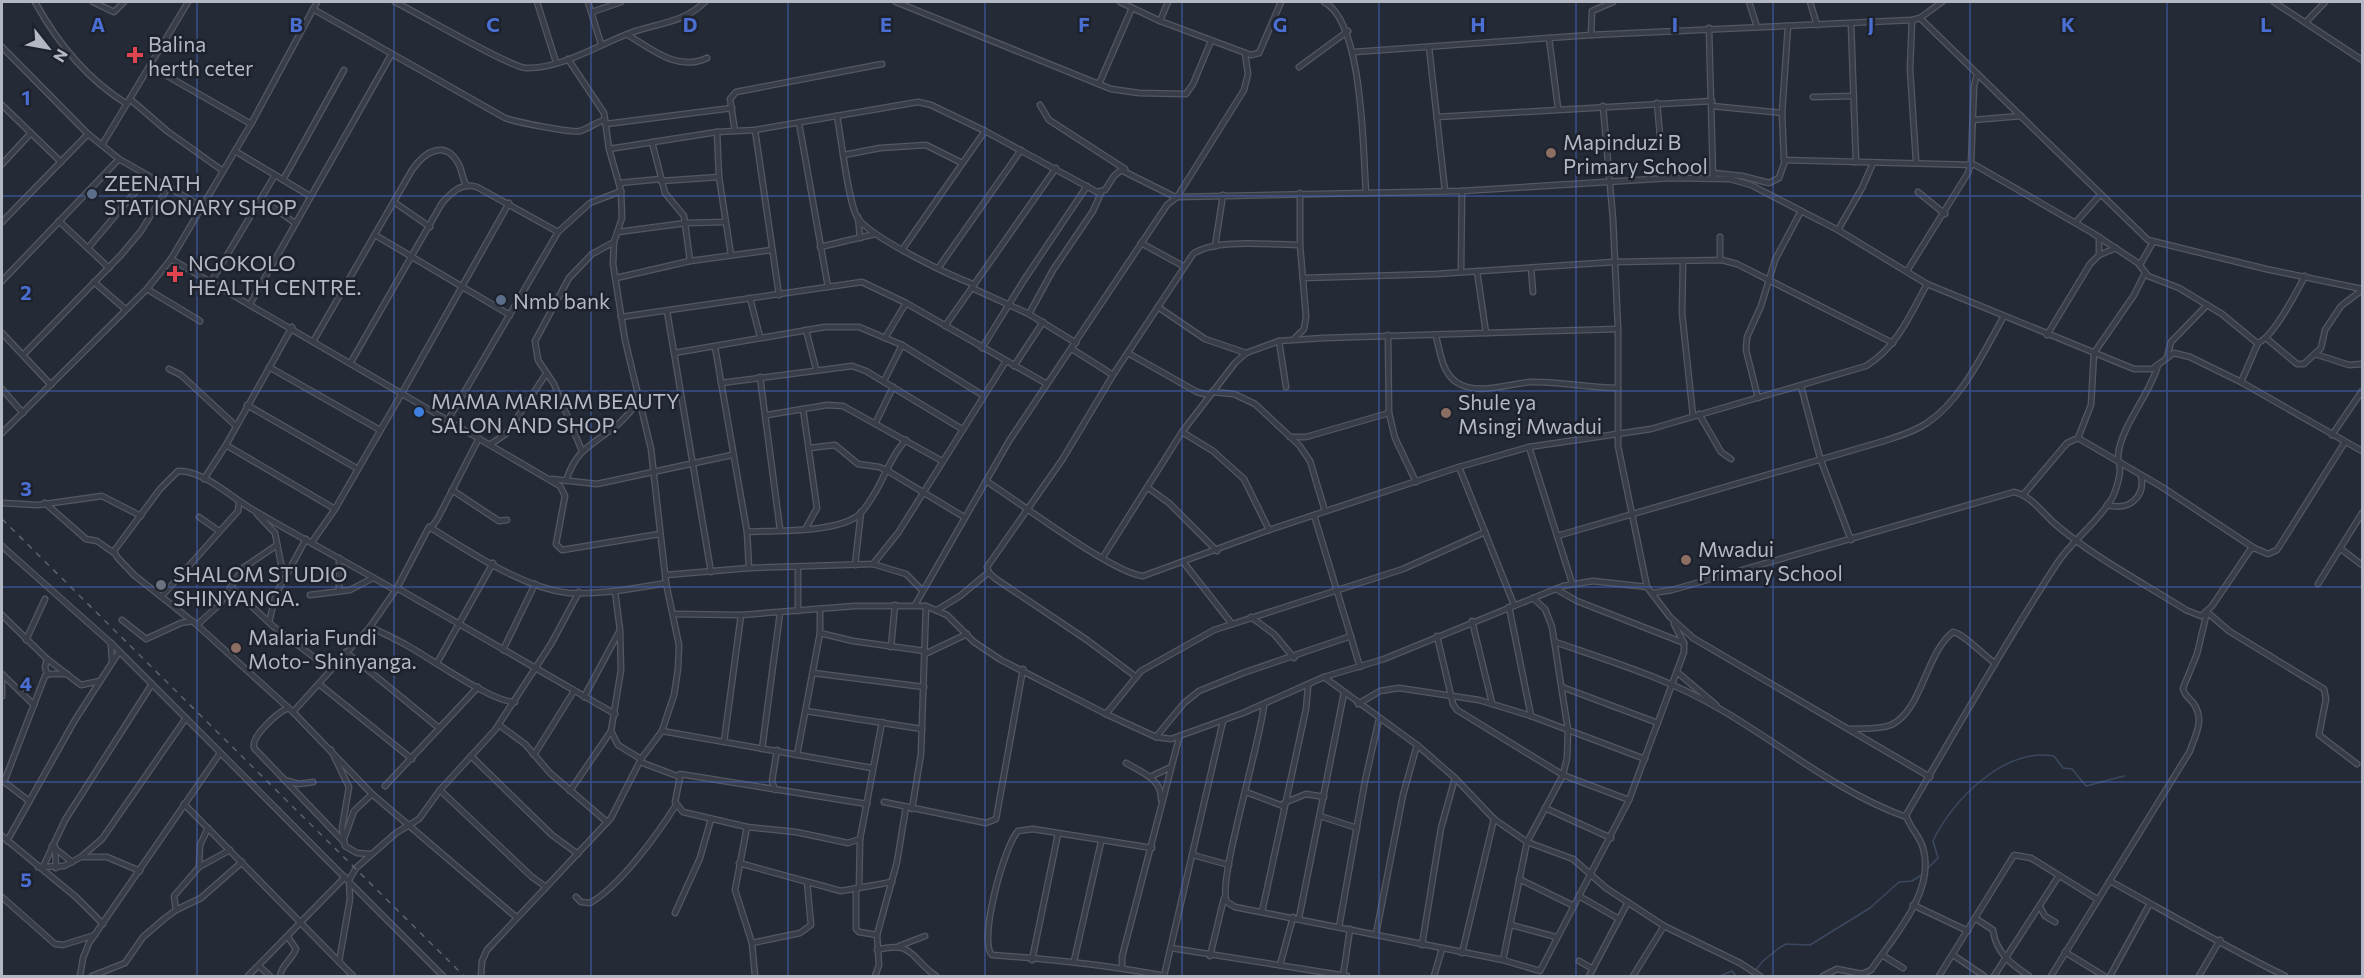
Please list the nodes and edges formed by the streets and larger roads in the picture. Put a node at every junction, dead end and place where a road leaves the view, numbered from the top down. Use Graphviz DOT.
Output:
graph roads {
  1 [pos="34,2"];
  2 [pos="93,2"];
  3 [pos="124,2"];
  4 [pos="188,2"];
  5 [pos="317,2"];
  6 [pos="395,2"];
  7 [pos="537,2"];
  8 [pos="588,2"];
  9 [pos="621,2"];
  10 [pos="705,2"];
  11 [pos="896,2"];
  12 [pos="1120,2"];
  13 [pos="1168,2"];
  14 [pos="1273,2"];
  15 [pos="1324,2"];
  16 [pos="1612,2"];
  17 [pos="1749,2"];
  18 [pos="1810,2"];
  19 [pos="1942,2"];
  20 [pos="2274,2"];
  21 [pos="2325,2"];
  22 [pos="1280,3"];
  23 [pos="1132,8"];
  24 [pos="313,9"];
  25 [pos="592,12"];
  26 [pos="1920,18"];
  27 [pos="1912,20"];
  28 [pos="1160,21"];
  29 [pos="2306,22"];
  30 [pos="1851,24"];
  31 [pos="1817,25"];
  32 [pos="1788,26"];
  33 [pos="1756,27"];
  34 [pos="1709,28"];
  35 [pos="1348,31"];
  36 [pos="627,34"];
  37 [pos="1591,35"];
  38 [pos="1549,38"];
  39 [pos="1211,40"];
  40 [pos="601,44"];
  41 [pos="2,47"];
  42 [pos="1429,47"];
  43 [pos="1354,52"];
  44 [pos="1245,53"];
  45 [pos="391,55"];
  46 [pos="707,58"];
  47 [pos="568,59"];
  48 [pos="2362,60"];
  49 [pos="556,62"];
  50 [pos="882,64"];
  51 [pos="150,66"];
  52 [pos="1299,67"];
  53 [pos="344,70"];
  54 [pos="1977,74"];
  55 [pos="1100,84"];
  56 [pos="1854,96"];
  57 [pos="1813,97"];
  58 [pos="129,102"];
  59 [pos="1657,103"];
  60 [pos="1712,103"];
  61 [pos="2,105"];
  62 [pos="1040,105"];
  63 [pos="1603,106"];
  64 [pos="732,108"];
  65 [pos="1558,108"];
  66 [pos="1782,113"];
  67 [pos="837,116"];
  68 [pos="2021,116"];
  69 [pos="1437,117"];
  70 [pos="1974,120"];
  71 [pos="606,122"];
  72 [pos="798,123"];
  73 [pos="251,124"];
  74 [pos="755,130"];
  75 [pos="735,131"];
  76 [pos="985,131"];
  77 [pos="717,132"];
  78 [pos="31,133"];
  79 [pos="88,134"];
  80 [pos="1660,136"];
  81 [pos="652,142"];
  82 [pos="102,145"];
  83 [pos="609,149"];
  84 [pos="1021,150"];
  85 [pos="235,151"];
  86 [pos="844,156"];
  87 [pos="119,159"];
  88 [pos="1785,160"];
  89 [pos="61,162"];
  90 [pos="1856,162"];
  91 [pos="1916,162"];
  92 [pos="962,163"];
  93 [pos="1971,163"];
  94 [pos="2,164"];
  95 [pos="1873,164"];
  96 [pos="1056,168"];
  97 [pos="1128,170"];
  98 [pos="223,171"];
  99 [pos="275,175"];
  100 [pos="1713,175"];
  101 [pos="719,177"];
  102 [pos="147,178"];
  103 [pos="283,180"];
  104 [pos="661,180"];
  105 [pos="1611,182"];
  106 [pos="619,183"];
  107 [pos="466,185"];
  108 [pos="1087,186"];
  109 [pos="167,189"];
  110 [pos="621,191"];
  111 [pos="1445,191"];
  112 [pos="1462,191"];
  113 [pos="1366,192"];
  114 [pos="1918,192"];
  115 [pos="1101,193"];
  116 [pos="1300,193"];
  117 [pos="1223,195"];
  118 [pos="2100,195"];
  119 [pos="310,196"];
  120 [pos="1176,197"];
  121 [pos="261,199"];
  122 [pos="394,202"];
  123 [pos="509,203"];
  124 [pos="203,207"];
  125 [pos="1801,211"];
  126 [pos="1945,214"];
  127 [pos="858,217"];
  128 [pos="59,221"];
  129 [pos="2,222"];
  130 [pos="725,222"];
  131 [pos="2076,222"];
  132 [pos="295,223"];
  133 [pos="686,223"];
  134 [pos="430,227"];
  135 [pos="1838,230"];
  136 [pos="558,232"];
  137 [pos="618,232"];
  138 [pos="875,234"];
  139 [pos="375,235"];
  140 [pos="1720,237"];
  141 [pos="2099,237"];
  142 [pos="860,238"];
  143 [pos="614,242"];
  144 [pos="2153,242"];
  145 [pos="1141,243"];
  146 [pos="1300,245"];
  147 [pos="1215,246"];
  148 [pos="820,247"];
  149 [pos="88,248"];
  150 [pos="2116,249"];
  151 [pos="772,250"];
  152 [pos="902,250"];
  153 [pos="731,255"];
  154 [pos="2099,255"];
  155 [pos="412,257"];
  156 [pos="171,259"];
  157 [pos="1720,260"];
  158 [pos="690,261"];
  159 [pos="1683,261"];
  160 [pos="1614,262"];
  161 [pos="2140,265"];
  162 [pos="1183,266"];
  163 [pos="939,267"];
  164 [pos="109,268"];
  165 [pos="1531,268"];
  166 [pos="1477,271"];
  167 [pos="1907,271"];
  168 [pos="1461,272"];
  169 [pos="2145,273"];
  170 [pos="2305,276"];
  171 [pos="616,278"];
  172 [pos="1303,278"];
  173 [pos="1769,280"];
  174 [pos="2,281"];
  175 [pos="94,282"];
  176 [pos="211,282"];
  177 [pos="1927,284"];
  178 [pos="461,286"];
  179 [pos="973,286"];
  180 [pos="828,287"];
  181 [pos="147,289"];
  182 [pos="2362,289"];
  183 [pos="1533,292"];
  184 [pos="779,295"];
  185 [pos="750,298"];
  186 [pos="906,303"];
  187 [pos="250,304"];
  188 [pos="1008,305"];
  189 [pos="2207,305"];
  190 [pos="1158,307"];
  191 [pos="125,309"];
  192 [pos="667,311"];
  193 [pos="1029,314"];
  194 [pos="510,315"];
  195 [pos="2004,316"];
  196 [pos="621,317"];
  197 [pos="200,321"];
  198 [pos="1043,322"];
  199 [pos="945,326"];
  200 [pos="292,327"];
  201 [pos="1618,329"];
  202 [pos="806,330"];
  203 [pos="2,333"];
  204 [pos="1486,333"];
  205 [pos="1388,334"];
  206 [pos="2047,335"];
  207 [pos="1436,336"];
  208 [pos="760,337"];
  209 [pos="885,338"];
  210 [pos="2266,338"];
  211 [pos="1293,339"];
  212 [pos="314,340"];
  213 [pos="1279,341"];
  214 [pos="1076,343"];
  215 [pos="1893,343"];
  216 [pos="2258,343"];
  217 [pos="902,345"];
  218 [pos="715,347"];
  219 [pos="982,348"];
  220 [pos="1071,349"];
  221 [pos="674,353"];
  222 [pos="1128,353"];
  223 [pos="1246,353"];
  224 [pos="2094,353"];
  225 [pos="24,354"];
  226 [pos="2315,354"];
  227 [pos="2167,357"];
  228 [pos="1005,361"];
  229 [pos="351,362"];
  230 [pos="2362,364"];
  231 [pos="2158,365"];
  232 [pos="1014,366"];
  233 [pos="269,367"];
  234 [pos="169,369"];
  235 [pos="816,369"];
  236 [pos="546,374"];
  237 [pos="1113,375"];
  238 [pos="760,377"];
  239 [pos="884,381"];
  240 [pos="2241,382"];
  241 [pos="721,383"];
  242 [pos="1047,384"];
  243 [pos="51,385"];
  244 [pos="1801,386"];
  245 [pos="893,387"];
  246 [pos="1286,387"];
  247 [pos="1618,388"];
  248 [pos="2,389"];
  249 [pos="2362,391"];
  250 [pos="402,393"];
  251 [pos="1210,394"];
  252 [pos="984,396"];
  253 [pos="1758,398"];
  254 [pos="639,402"];
  255 [pos="247,405"];
  256 [pos="803,409"];
  257 [pos="23,413"];
  258 [pos="1389,413"];
  259 [pos="1699,414"];
  260 [pos="767,415"];
  261 [pos="1692,416"];
  262 [pos="448,420"];
  263 [pos="876,422"];
  264 [pos="236,426"];
  265 [pos="963,429"];
  266 [pos="380,430"];
  267 [pos="2,432"];
  268 [pos="1182,432"];
  269 [pos="1618,435"];
  270 [pos="2332,435"];
  271 [pos="1290,436"];
  272 [pos="479,438"];
  273 [pos="2078,438"];
  274 [pos="906,440"];
  275 [pos="2345,442"];
  276 [pos="491,444"];
  277 [pos="226,446"];
  278 [pos="1529,447"];
  279 [pos="809,448"];
  280 [pos="582,451"];
  281 [pos="2362,451"];
  282 [pos="732,455"];
  283 [pos="1820,458"];
  284 [pos="1731,459"];
  285 [pos="942,461"];
  286 [pos="693,464"];
  287 [pos="2119,464"];
  288 [pos="1459,467"];
  289 [pos="358,469"];
  290 [pos="888,471"];
  291 [pos="655,473"];
  292 [pos="2141,475"];
  293 [pos="204,479"];
  294 [pos="551,479"];
  295 [pos="566,481"];
  296 [pos="986,481"];
  297 [pos="1416,482"];
  298 [pos="1147,487"];
  299 [pos="452,490"];
  300 [pos="923,491"];
  301 [pos="2023,495"];
  302 [pos="239,502"];
  303 [pos="2,503"];
  304 [pos="45,503"];
  305 [pos="2107,505"];
  306 [pos="334,509"];
  307 [pos="1029,509"];
  308 [pos="1325,511"];
  309 [pos="257,512"];
  310 [pos="861,512"];
  311 [pos="2362,513"];
  312 [pos="1631,514"];
  313 [pos="1314,515"];
  314 [pos="141,516"];
  315 [pos="964,516"];
  316 [pos="199,517"];
  317 [pos="507,520"];
  318 [pos="431,528"];
  319 [pos="806,528"];
  320 [pos="780,529"];
  321 [pos="1269,530"];
  322 [pos="219,531"];
  323 [pos="747,532"];
  324 [pos="1485,532"];
  325 [pos="660,534"];
  326 [pos="1557,536"];
  327 [pos="306,539"];
  328 [pos="1851,540"];
  329 [pos="2075,540"];
  330 [pos="312,542"];
  331 [pos="277,545"];
  332 [pos="2,546"];
  333 [pos="2254,548"];
  334 [pos="2341,549"];
  335 [pos="1217,551"];
  336 [pos="114,554"];
  337 [pos="1102,557"];
  338 [pos="339,558"];
  339 [pos="493,563"];
  340 [pos="1184,563"];
  341 [pos="873,564"];
  342 [pos="855,565"];
  343 [pos="2362,565"];
  344 [pos="749,568"];
  345 [pos="798,568"];
  346 [pos="711,572"];
  347 [pos="988,572"];
  348 [pos="287,573"];
  349 [pos="666,575"];
  350 [pos="373,578"];
  351 [pos="666,583"];
  352 [pos="1572,583"];
  353 [pos="535,584"];
  354 [pos="2318,584"];
  355 [pos="231,587"];
  356 [pos="1647,588"];
  357 [pos="396,589"];
  358 [pos="1556,589"];
  359 [pos="922,590"];
  360 [pos="1335,590"];
  361 [pos="339,591"];
  362 [pos="615,591"];
  363 [pos="579,592"];
  364 [pos="1653,593"];
  365 [pos="310,595"];
  366 [pos="162,596"];
  367 [pos="1533,598"];
  368 [pos="45,599"];
  369 [pos="895,605"];
  370 [pos="915,605"];
  371 [pos="926,606"];
  372 [pos="1511,606"];
  373 [pos="820,609"];
  374 [pos="798,610"];
  375 [pos="937,610"];
  376 [pos="2207,612"];
  377 [pos="780,613"];
  378 [pos="674,614"];
  379 [pos="2,615"];
  380 [pos="741,615"];
  381 [pos="1670,616"];
  382 [pos="1251,617"];
  383 [pos="122,620"];
  384 [pos="1472,621"];
  385 [pos="269,622"];
  386 [pos="195,623"];
  387 [pos="1232,624"];
  388 [pos="460,625"];
  389 [pos="370,627"];
  390 [pos="620,630"];
  391 [pos="820,633"];
  392 [pos="967,634"];
  393 [pos="1351,636"];
  394 [pos="1437,636"];
  395 [pos="26,640"];
  396 [pos="1555,642"];
  397 [pos="111,643"];
  398 [pos="1684,643"];
  399 [pos="891,647"];
  400 [pos="503,650"];
  401 [pos="119,652"];
  402 [pos="346,652"];
  403 [pos="926,652"];
  404 [pos="1294,658"];
  405 [pos="47,659"];
  406 [pos="112,663"];
  407 [pos="437,663"];
  408 [pos="1995,663"];
  409 [pos="1360,667"];
  410 [pos="536,669"];
  411 [pos="1023,669"];
  412 [pos="331,670"];
  413 [pos="1677,672"];
  414 [pos="813,673"];
  415 [pos="47,674"];
  416 [pos="67,674"];
  417 [pos="1135,676"];
  418 [pos="1324,677"];
  419 [pos="100,681"];
  420 [pos="152,684"];
  421 [pos="319,684"];
  422 [pos="81,685"];
  423 [pos="1308,686"];
  424 [pos="478,687"];
  425 [pos="924,687"];
  426 [pos="1562,687"];
  427 [pos="1672,687"];
  428 [pos="574,691"];
  429 [pos="1344,693"];
  430 [pos="2,696"];
  431 [pos="91,696"];
  432 [pos="584,697"];
  433 [pos="1453,697"];
  434 [pos="515,702"];
  435 [pos="1492,703"];
  436 [pos="1264,704"];
  437 [pos="1358,704"];
  438 [pos="34,705"];
  439 [pos="288,708"];
  440 [pos="1719,708"];
  441 [pos="806,711"];
  442 [pos="293,712"];
  443 [pos="615,714"];
  444 [pos="1106,714"];
  445 [pos="1531,716"];
  446 [pos="186,718"];
  447 [pos="1379,718"];
  448 [pos="1223,720"];
  449 [pos="882,722"];
  450 [pos="1658,723"];
  451 [pos="499,725"];
  452 [pos="439,728"];
  453 [pos="922,729"];
  454 [pos="1849,729"];
  455 [pos="1568,730"];
  456 [pos="611,731"];
  457 [pos="662,731"];
  458 [pos="1156,737"];
  459 [pos="1179,738"];
  460 [pos="724,742"];
  461 [pos="1417,744"];
  462 [pos="762,749"];
  463 [pos="331,750"];
  464 [pos="777,750"];
  465 [pos="220,753"];
  466 [pos="534,755"];
  467 [pos="797,755"];
  468 [pos="471,756"];
  469 [pos="412,759"];
  470 [pos="1645,759"];
  471 [pos="641,760"];
  472 [pos="1126,763"];
  473 [pos="2357,764"];
  474 [pos="1171,767"];
  475 [pos="872,768"];
  476 [pos="678,774"];
  477 [pos="1563,775"];
  478 [pos="1150,777"];
  479 [pos="1930,777"];
  480 [pos="1455,778"];
  481 [pos="284,780"];
  482 [pos="3,781"];
  483 [pos="313,782"];
  484 [pos="385,786"];
  485 [pos="440,790"];
  486 [pos="775,790"];
  487 [pos="570,791"];
  488 [pos="1246,792"];
  489 [pos="372,794"];
  490 [pos="1324,797"];
  491 [pos="1629,800"];
  492 [pos="29,801"];
  493 [pos="884,802"];
  494 [pos="184,804"];
  495 [pos="867,804"];
  496 [pos="1284,804"];
  497 [pos="676,805"];
  498 [pos="1161,807"];
  499 [pos="909,808"];
  500 [pos="1545,808"];
  501 [pos="1320,816"];
  502 [pos="1906,816"];
  503 [pos="711,819"];
  504 [pos="1494,819"];
  505 [pos="607,822"];
  506 [pos="411,826"];
  507 [pos="747,827"];
  508 [pos="208,828"];
  509 [pos="1357,828"];
  510 [pos="1058,834"];
  511 [pos="2,836"];
  512 [pos="1611,838"];
  513 [pos="860,839"];
  514 [pos="7,841"];
  515 [pos="344,842"];
  516 [pos="1101,842"];
  517 [pos="1527,842"];
  518 [pos="54,847"];
  519 [pos="1152,848"];
  520 [pos="230,850"];
  521 [pos="372,854"];
  522 [pos="578,854"];
  523 [pos="1193,855"];
  524 [pos="81,857"];
  525 [pos="72,862"];
  526 [pos="242,862"];
  527 [pos="739,863"];
  528 [pos="1229,865"];
  529 [pos="40,867"];
  530 [pos="199,867"];
  531 [pos="56,868"];
  532 [pos="140,871"];
  533 [pos="1590,875"];
  534 [pos="2058,877"];
  535 [pos="347,878"];
  536 [pos="1519,879"];
  537 [pos="807,882"];
  538 [pos="892,882"];
  539 [pos="2110,882"];
  540 [pos="546,887"];
  541 [pos="858,888"];
  542 [pos="1579,896"];
  543 [pos="2,897"];
  544 [pos="576,897"];
  545 [pos="1224,898"];
  546 [pos="2097,899"];
  547 [pos="1628,902"];
  548 [pos="1913,905"];
  549 [pos="2150,905"];
  550 [pos="1574,906"];
  551 [pos="2040,907"];
  552 [pos="176,910"];
  553 [pos="1262,912"];
  554 [pos="675,913"];
  555 [pos="516,917"];
  556 [pos="1296,917"];
  557 [pos="1975,918"];
  558 [pos="1619,919"];
  559 [pos="2055,922"];
  560 [pos="302,923"];
  561 [pos="103,924"];
  562 [pos="1511,925"];
  563 [pos="1664,926"];
  564 [pos="1339,927"];
  565 [pos="1350,929"];
  566 [pos="1968,931"];
  567 [pos="95,934"];
  568 [pos="1376,934"];
  569 [pos="878,936"];
  570 [pos="925,936"];
  571 [pos="288,937"];
  572 [pos="1556,937"];
  573 [pos="2220,940"];
  574 [pos="752,943"];
  575 [pos="1422,945"];
  576 [pos="899,946"];
  577 [pos="1171,948"];
  578 [pos="1442,949"];
  579 [pos="877,950"];
  580 [pos="2065,952"];
  581 [pos="1462,953"];
  582 [pos="1882,955"];
  583 [pos="1953,955"];
  584 [pos="1210,956"];
  585 [pos="2005,958"];
  586 [pos="1032,960"];
  587 [pos="1503,960"];
  588 [pos="1074,961"];
  589 [pos="1579,961"];
  590 [pos="339,962"];
  591 [pos="1280,965"];
  592 [pos="259,966"];
  593 [pos="1122,968"];
  594 [pos="1903,968"];
  595 [pos="1593,969"];
  596 [pos="1539,974"];
  597 [pos="80,976"];
  598 [pos="92,976"];
  599 [pos="248,976"];
  600 [pos="270,976"];
  601 [pos="280,976"];
  602 [pos="353,976"];
  603 [pos="443,976"];
  604 [pos="481,976"];
  605 [pos="755,976"];
  606 [pos="875,976"];
  607 [pos="936,976"];
  608 [pos="1165,976"];
  609 [pos="1344,976"];
  610 [pos="1434,976"];
  611 [pos="1589,976"];
  612 [pos="1633,976"];
  613 [pos="1760,976"];
  614 [pos="1823,976"];
  615 [pos="1939,976"];
  616 [pos="1984,976"];
  617 [pos="1994,976"];
  618 [pos="2029,976"];
  619 [pos="2051,976"];
  620 [pos="2104,976"];
  621 [pos="2110,976"];
  622 [pos="2199,976"];
  623 [pos="2285,976"];
  1 -- 58 [label="street"];
  2 -- 3 [label="street"];
  4 -- 51 [label="street"];
  5 -- 24 [label="street"];
  6 -- 49 [label="street"];
  7 -- 49 [label="street"];
  8 -- 25 [label="street"];
  9 -- 25 [label="street"];
  10 -- 36 [label="street"];
  11 -- 55 [label="street"];
  12 -- 23 [label="street"];
  13 -- 28 [label="street"];
  14 -- 22 [label="street"];
  15 -- 35 [label="street"];
  16 -- 37 [label="street"];
  17 -- 33 [label="street"];
  18 -- 31 [label="street"];
  19 -- 26 [label="street"];
  20 -- 29 [label="street"];
  21 -- 29 [label="street"];
  22 -- 44 [label="street"];
  23 -- 28 [label="street"];
  23 -- 55 [label="street"];
  24 -- 45 [label="street"];
  24 -- 73 [label="street"];
  25 -- 40 [label="street"];
  26 -- 27 [label="street"];
  26 -- 54 [label="street"];
  27 -- 30 [label="street"];
  27 -- 91 [label="street"];
  28 -- 39 [label="street"];
  29 -- 48 [label="street"];
  30 -- 31 [label="street"];
  30 -- 56 [label="street"];
  31 -- 32 [label="street"];
  32 -- 33 [label="street"];
  32 -- 66 [label="street"];
  33 -- 34 [label="street"];
  34 -- 37 [label="street"];
  34 -- 60 [label="street"];
  35 -- 43 [label="street"];
  35 -- 52 [label="street"];
  36 -- 40 [label="street"];
  36 -- 46 [label="street"];
  37 -- 38 [label="street"];
  38 -- 42 [label="street"];
  38 -- 65 [label="street"];
  39 -- 44 [label="street"];
  39 -- 55 [label="street"];
  40 -- 47 [label="street"];
  41 -- 79 [label="street"];
  42 -- 43 [label="street"];
  42 -- 69 [label="street"];
  43 -- 113 [label="street"];
  44 -- 120 [label="street"];
  45 -- 71 [label="street"];
  45 -- 119 [label="street"];
  47 -- 49 [label="street"];
  47 -- 71 [label="street"];
  50 -- 64 [label="street"];
  51 -- 58 [label="street"];
  51 -- 73 [label="street"];
  53 -- 103 [label="street"];
  54 -- 68 [label="street"];
  54 -- 70 [label="street"];
  56 -- 57 [label="street"];
  56 -- 90 [label="street"];
  58 -- 82 [label="street"];
  58 -- 98 [label="street"];
  59 -- 60 [label="street"];
  59 -- 63 [label="street"];
  59 -- 80 [label="street"];
  60 -- 66 [label="street"];
  60 -- 100 [label="street"];
  61 -- 78 [label="street"];
  62 -- 97 [label="street"];
  63 -- 65 [label="street"];
  63 -- 105 [label="street"];
  64 -- 71 [label="street"];
  64 -- 75 [label="street"];
  65 -- 69 [label="street"];
  66 -- 88 [label="street"];
  67 -- 72 [label="street"];
  67 -- 76 [label="street"];
  67 -- 86 [label="street"];
  68 -- 70 [label="street"];
  68 -- 118 [label="street"];
  69 -- 111 [label="street"];
  70 -- 93 [label="street"];
  71 -- 83 [label="street"];
  72 -- 74 [label="street"];
  72 -- 148 [label="street"];
  73 -- 85 [label="street"];
  74 -- 75 [label="street"];
  74 -- 151 [label="street"];
  75 -- 77 [label="street"];
  76 -- 84 [label="street"];
  76 -- 92 [label="street"];
  77 -- 81 [label="street"];
  77 -- 101 [label="street"];
  78 -- 89 [label="street"];
  78 -- 94 [label="street"];
  79 -- 82 [label="street"];
  79 -- 89 [label="street"];
  81 -- 83 [label="street"];
  81 -- 104 [label="street"];
  82 -- 87 [label="street"];
  83 -- 106 [label="street"];
  84 -- 96 [label="street"];
  84 -- 163 [label="street"];
  85 -- 98 [label="street"];
  85 -- 99 [label="street"];
  86 -- 92 [label="street"];
  86 -- 127 [label="street"];
  87 -- 102 [label="street"];
  87 -- 128 [label="street"];
  88 -- 90 [label="street"];
  88 -- 100 [label="street"];
  89 -- 129 [label="street"];
  90 -- 95 [label="street"];
  91 -- 93 [label="street"];
  91 -- 95 [label="street"];
  92 -- 152 [label="street"];
  93 -- 126 [label="street"];
  93 -- 131 [label="street"];
  95 -- 135 [label="street"];
  96 -- 108 [label="street"];
  96 -- 179 [label="street"];
  97 -- 115 [label="street"];
  97 -- 120 [label="street"];
  98 -- 124 [label="street"];
  99 -- 103 [label="street"];
  99 -- 121 [label="street"];
  100 -- 105 [label="street"];
  100 -- 125 [label="street"];
  101 -- 104 [label="street"];
  101 -- 130 [label="street"];
  102 -- 109 [label="street"];
  102 -- 149 [label="street"];
  103 -- 119 [label="street"];
  104 -- 106 [label="street"];
  104 -- 133 [label="street"];
  105 -- 112 [label="street"];
  105 -- 160 [label="street"];
  106 -- 110 [label="street"];
  107 -- 122 [label="street"];
  107 -- 123 [label="street"];
  107 -- 134 [label="street"];
  108 -- 115 [label="street"];
  108 -- 188 [label="street"];
  109 -- 124 [label="street"];
  109 -- 164 [label="street"];
  110 -- 136 [label="street"];
  110 -- 137 [label="street"];
  111 -- 112 [label="street"];
  111 -- 113 [label="street"];
  112 -- 168 [label="street"];
  113 -- 116 [label="street"];
  114 -- 126 [label="street"];
  115 -- 193 [label="street"];
  116 -- 117 [label="street"];
  116 -- 146 [label="street"];
  117 -- 120 [label="street"];
  117 -- 147 [label="street"];
  118 -- 131 [label="street"];
  118 -- 144 [label="street"];
  119 -- 132 [label="street"];
  120 -- 145 [label="street"];
  121 -- 132 [label="street"];
  121 -- 176 [label="street"];
  122 -- 134 [label="street"];
  122 -- 139 [label="street"];
  123 -- 136 [label="street"];
  123 -- 178 [label="street"];
  124 -- 156 [label="street"];
  125 -- 135 [label="street"];
  125 -- 173 [label="street"];
  126 -- 167 [label="street"];
  127 -- 138 [label="street"];
  127 -- 142 [label="street"];
  128 -- 149 [label="street"];
  128 -- 174 [label="street"];
  130 -- 133 [label="street"];
  130 -- 153 [label="street"];
  131 -- 141 [label="street"];
  132 -- 187 [label="street"];
  133 -- 137 [label="street"];
  133 -- 158 [label="street"];
  134 -- 155 [label="street"];
  135 -- 167 [label="street"];
  136 -- 194 [label="street"];
  137 -- 143 [label="street"];
  138 -- 142 [label="street"];
  138 -- 152 [label="street"];
  139 -- 155 [label="street"];
  139 -- 212 [label="street"];
  140 -- 157 [label="street"];
  141 -- 150 [label="street"];
  141 -- 154 [label="street"];
  142 -- 148 [label="street"];
  143 -- 171 [label="street"];
  143 -- 236 [label="street"];
  144 -- 161 [label="street"];
  144 -- 170 [label="street"];
  145 -- 162 [label="street"];
  145 -- 214 [label="street"];
  146 -- 147 [label="street"];
  146 -- 172 [label="street"];
  147 -- 162 [label="street"];
  148 -- 180 [label="street"];
  149 -- 164 [label="street"];
  150 -- 154 [label="street"];
  150 -- 161 [label="street"];
  151 -- 153 [label="street"];
  151 -- 184 [label="street"];
  152 -- 163 [label="street"];
  153 -- 158 [label="street"];
  154 -- 206 [label="street"];
  155 -- 178 [label="street"];
  155 -- 229 [label="street"];
  156 -- 176 [label="street"];
  156 -- 181 [label="street"];
  157 -- 159 [label="street"];
  157 -- 173 [label="street"];
  158 -- 171 [label="street"];
  159 -- 160 [label="street"];
  159 -- 261 [label="street"];
  160 -- 165 [label="street"];
  160 -- 201 [label="street"];
  161 -- 169 [label="street"];
  162 -- 190 [label="street"];
  163 -- 179 [label="street"];
  164 -- 175 [label="street"];
  165 -- 166 [label="street"];
  165 -- 183 [label="street"];
  166 -- 168 [label="street"];
  166 -- 204 [label="street"];
  167 -- 177 [label="street"];
  168 -- 172 [label="street"];
  169 -- 189 [label="street"];
  169 -- 224 [label="street"];
  170 -- 182 [label="street"];
  170 -- 210 [label="street"];
  171 -- 196 [label="street"];
  172 -- 211 [label="street"];
  173 -- 215 [label="street"];
  173 -- 253 [label="street"];
  175 -- 191 [label="street"];
  175 -- 225 [label="street"];
  176 -- 187 [label="street"];
  177 -- 195 [label="street"];
  177 -- 215 [label="street"];
  178 -- 194 [label="street"];
  178 -- 250 [label="street"];
  179 -- 188 [label="street"];
  179 -- 199 [label="street"];
  180 -- 184 [label="street"];
  180 -- 186 [label="street"];
  181 -- 191 [label="street"];
  181 -- 197 [label="street"];
  182 -- 226 [label="street"];
  184 -- 185 [label="street"];
  185 -- 192 [label="street"];
  185 -- 208 [label="street"];
  186 -- 199 [label="street"];
  186 -- 209 [label="street"];
  187 -- 200 [label="street"];
  188 -- 193 [label="street"];
  188 -- 219 [label="street"];
  189 -- 216 [label="street"];
  189 -- 227 [label="street"];
  190 -- 222 [label="street"];
  190 -- 223 [label="street"];
  191 -- 243 [label="street"];
  192 -- 196 [label="street"];
  192 -- 221 [label="street"];
  193 -- 198 [label="street"];
  194 -- 262 [label="street"];
  195 -- 206 [label="street"];
  195 -- 283 [label="street"];
  196 -- 254 [label="street"];
  198 -- 214 [label="street"];
  198 -- 232 [label="street"];
  199 -- 219 [label="street"];
  200 -- 212 [label="street"];
  200 -- 233 [label="street"];
  201 -- 204 [label="street"];
  201 -- 247 [label="street"];
  202 -- 208 [label="street"];
  202 -- 209 [label="street"];
  202 -- 235 [label="street"];
  203 -- 225 [label="street"];
  204 -- 207 [label="street"];
  205 -- 207 [label="street"];
  205 -- 211 [label="street"];
  205 -- 258 [label="street"];
  206 -- 224 [label="street"];
  207 -- 247 [label="street"];
  208 -- 218 [label="street"];
  209 -- 217 [label="street"];
  210 -- 216 [label="street"];
  210 -- 226 [label="street"];
  211 -- 213 [label="street"];
  212 -- 229 [label="street"];
  213 -- 223 [label="street"];
  213 -- 246 [label="street"];
  214 -- 220 [label="street"];
  215 -- 244 [label="street"];
  216 -- 240 [label="street"];
  217 -- 239 [label="street"];
  217 -- 252 [label="street"];
  218 -- 221 [label="street"];
  218 -- 241 [label="street"];
  219 -- 228 [label="street"];
  220 -- 237 [label="street"];
  220 -- 242 [label="street"];
  221 -- 286 [label="street"];
  222 -- 237 [label="street"];
  222 -- 251 [label="street"];
  223 -- 251 [label="street"];
  224 -- 231 [label="street"];
  224 -- 273 [label="street"];
  225 -- 243 [label="street"];
  226 -- 230 [label="street"];
  227 -- 231 [label="street"];
  227 -- 240 [label="street"];
  228 -- 232 [label="street"];
  228 -- 252 [label="street"];
  229 -- 250 [label="street"];
  231 -- 287 [label="street"];
  232 -- 242 [label="street"];
  233 -- 255 [label="street"];
  233 -- 266 [label="street"];
  234 -- 264 [label="street"];
  235 -- 238 [label="street"];
  235 -- 239 [label="street"];
  236 -- 276 [label="street"];
  236 -- 280 [label="street"];
  237 -- 307 [label="street"];
  238 -- 241 [label="street"];
  238 -- 260 [label="street"];
  239 -- 245 [label="street"];
  240 -- 270 [label="street"];
  241 -- 282 [label="street"];
  242 -- 296 [label="street"];
  243 -- 257 [label="street"];
  244 -- 253 [label="street"];
  244 -- 283 [label="street"];
  245 -- 263 [label="street"];
  245 -- 265 [label="street"];
  247 -- 269 [label="street"];
  248 -- 257 [label="street"];
  249 -- 270 [label="street"];
  250 -- 262 [label="street"];
  250 -- 266 [label="street"];
  251 -- 268 [label="street"];
  251 -- 271 [label="street"];
  252 -- 265 [label="street"];
  253 -- 259 [label="street"];
  254 -- 280 [label="street"];
  254 -- 291 [label="street"];
  255 -- 264 [label="street"];
  255 -- 289 [label="street"];
  256 -- 260 [label="street"];
  256 -- 263 [label="street"];
  256 -- 279 [label="street"];
  257 -- 267 [label="street"];
  258 -- 271 [label="street"];
  258 -- 297 [label="street"];
  259 -- 261 [label="street"];
  259 -- 284 [label="street"];
  260 -- 320 [label="street"];
  261 -- 269 [label="street"];
  262 -- 272 [label="street"];
  263 -- 274 [label="street"];
  264 -- 277 [label="street"];
  265 -- 285 [label="street"];
  266 -- 289 [label="street"];
  268 -- 298 [label="street"];
  268 -- 321 [label="street"];
  269 -- 278 [label="street"];
  269 -- 312 [label="street"];
  270 -- 275 [label="street"];
  271 -- 308 [label="street"];
  272 -- 276 [label="street"];
  272 -- 299 [label="street"];
  273 -- 287 [label="street"];
  273 -- 301 [label="street"];
  274 -- 285 [label="street"];
  274 -- 290 [label="street"];
  275 -- 281 [label="street"];
  275 -- 333 [label="street"];
  276 -- 294 [label="street"];
  277 -- 293 [label="street"];
  277 -- 306 [label="street"];
  278 -- 288 [label="street"];
  278 -- 326 [label="street"];
  279 -- 290 [label="street"];
  279 -- 319 [label="street"];
  280 -- 295 [label="street"];
  282 -- 286 [label="street"];
  282 -- 323 [label="street"];
  283 -- 312 [label="street"];
  283 -- 328 [label="street"];
  285 -- 300 [label="street"];
  286 -- 291 [label="street"];
  286 -- 346 [label="street"];
  287 -- 292 [label="street"];
  287 -- 305 [label="street"];
  288 -- 297 [label="street"];
  288 -- 324 [label="street"];
  289 -- 306 [label="street"];
  290 -- 300 [label="street"];
  290 -- 310 [label="street"];
  291 -- 295 [label="street"];
  291 -- 325 [label="street"];
  292 -- 305 [label="street"];
  292 -- 333 [label="street"];
  293 -- 302 [label="street"];
  293 -- 314 [label="street"];
  294 -- 295 [label="street"];
  294 -- 325 [label="street"];
  296 -- 307 [label="street"];
  296 -- 315 [label="street"];
  297 -- 308 [label="street"];
  298 -- 335 [label="street"];
  298 -- 337 [label="street"];
  299 -- 317 [label="street"];
  299 -- 318 [label="street"];
  300 -- 315 [label="street"];
  300 -- 341 [label="street"];
  301 -- 328 [label="street"];
  301 -- 329 [label="street"];
  302 -- 309 [label="street"];
  302 -- 322 [label="street"];
  303 -- 304 [label="street"];
  304 -- 314 [label="street"];
  304 -- 336 [label="street"];
  305 -- 329 [label="street"];
  306 -- 330 [label="street"];
  307 -- 337 [label="street"];
  307 -- 347 [label="street"];
  308 -- 313 [label="street"];
  309 -- 327 [label="street"];
  309 -- 331 [label="street"];
  310 -- 319 [label="street"];
  310 -- 342 [label="street"];
  311 -- 334 [label="street"];
  312 -- 326 [label="street"];
  312 -- 356 [label="street"];
  313 -- 321 [label="street"];
  313 -- 360 [label="street"];
  314 -- 336 [label="street"];
  315 -- 359 [label="street"];
  316 -- 322 [label="street"];
  318 -- 339 [label="street"];
  318 -- 357 [label="street"];
  319 -- 320 [label="street"];
  320 -- 323 [label="street"];
  321 -- 335 [label="street"];
  322 -- 366 [label="street"];
  323 -- 344 [label="street"];
  324 -- 360 [label="street"];
  324 -- 372 [label="street"];
  325 -- 349 [label="street"];
  326 -- 352 [label="street"];
  327 -- 330 [label="street"];
  327 -- 348 [label="street"];
  328 -- 364 [label="street"];
  329 -- 376 [label="street"];
  329 -- 408 [label="street"];
  330 -- 338 [label="street"];
  331 -- 348 [label="street"];
  331 -- 355 [label="street"];
  332 -- 397 [label="street"];
  333 -- 376 [label="street"];
  334 -- 343 [label="street"];
  334 -- 354 [label="street"];
  335 -- 340 [label="street"];
  336 -- 366 [label="street"];
  337 -- 340 [label="street"];
  338 -- 350 [label="street"];
  338 -- 361 [label="street"];
  339 -- 353 [label="street"];
  339 -- 388 [label="street"];
  340 -- 387 [label="street"];
  341 -- 342 [label="street"];
  341 -- 359 [label="street"];
  342 -- 345 [label="street"];
  344 -- 345 [label="street"];
  344 -- 346 [label="street"];
  345 -- 374 [label="street"];
  346 -- 349 [label="street"];
  347 -- 375 [label="street"];
  347 -- 417 [label="street"];
  348 -- 385 [label="street"];
  349 -- 351 [label="street"];
  350 -- 357 [label="street"];
  350 -- 361 [label="street"];
  351 -- 362 [label="street"];
  351 -- 378 [label="street"];
  352 -- 356 [label="street"];
  352 -- 358 [label="street"];
  353 -- 363 [label="street"];
  353 -- 400 [label="street"];
  355 -- 385 [label="street"];
  355 -- 386 [label="street"];
  356 -- 364 [label="street"];
  357 -- 388 [label="street"];
  357 -- 389 [label="street"];
  358 -- 367 [label="street"];
  358 -- 398 [label="street"];
  359 -- 370 [label="street"];
  360 -- 382 [label="street"];
  360 -- 393 [label="street"];
  361 -- 365 [label="street"];
  362 -- 363 [label="street"];
  362 -- 390 [label="street"];
  363 -- 410 [label="street"];
  364 -- 381 [label="street"];
  366 -- 386 [label="street"];
  367 -- 372 [label="street"];
  367 -- 396 [label="street"];
  368 -- 395 [label="street"];
  369 -- 370 [label="street"];
  369 -- 373 [label="street"];
  369 -- 399 [label="street"];
  370 -- 371 [label="street"];
  371 -- 375 [label="street"];
  371 -- 403 [label="street"];
  372 -- 384 [label="street"];
  372 -- 445 [label="street"];
  373 -- 374 [label="street"];
  373 -- 391 [label="street"];
  374 -- 377 [label="street"];
  375 -- 392 [label="street"];
  376 -- 473 [label="street"];
  376 -- 539 [label="street"];
  377 -- 380 [label="street"];
  377 -- 462 [label="street"];
  378 -- 380 [label="street"];
  378 -- 457 [label="street"];
  379 -- 395 [label="street"];
  380 -- 460 [label="street"];
  381 -- 398 [label="street"];
  381 -- 454 [label="street"];
  382 -- 387 [label="street"];
  382 -- 404 [label="street"];
  383 -- 386 [label="street"];
  384 -- 394 [label="street"];
  384 -- 435 [label="street"];
  385 -- 412 [label="street"];
  386 -- 439 [label="street"];
  387 -- 417 [label="street"];
  388 -- 400 [label="street"];
  388 -- 407 [label="street"];
  389 -- 402 [label="street"];
  389 -- 407 [label="street"];
  390 -- 432 [label="street"];
  390 -- 443 [label="street"];
  391 -- 399 [label="street"];
  391 -- 414 [label="street"];
  392 -- 403 [label="street"];
  392 -- 411 [label="street"];
  393 -- 404 [label="street"];
  393 -- 409 [label="street"];
  394 -- 409 [label="street"];
  394 -- 433 [label="street"];
  395 -- 405 [label="street"];
  396 -- 426 [label="street"];
  396 -- 427 [label="street"];
  397 -- 401 [label="street"];
  397 -- 406 [label="street"];
  398 -- 413 [label="street"];
  399 -- 403 [label="street"];
  400 -- 410 [label="street"];
  401 -- 406 [label="street"];
  401 -- 420 [label="street"];
  402 -- 412 [label="street"];
  402 -- 452 [label="street"];
  403 -- 425 [label="street"];
  404 -- 458 [label="street"];
  405 -- 415 [label="street"];
  405 -- 416 [label="street"];
  406 -- 419 [label="street"];
  407 -- 424 [label="street"];
  408 -- 454 [label="street"];
  408 -- 479 [label="street"];
  409 -- 418 [label="street"];
  410 -- 428 [label="street"];
  410 -- 434 [label="street"];
  411 -- 444 [label="street"];
  411 -- 499 [label="street"];
  412 -- 421 [label="street"];
  413 -- 427 [label="street"];
  413 -- 440 [label="street"];
  414 -- 425 [label="street"];
  414 -- 441 [label="street"];
  415 -- 416 [label="street"];
  415 -- 438 [label="street"];
  416 -- 422 [label="street"];
  417 -- 444 [label="street"];
  418 -- 423 [label="street"];
  418 -- 429 [label="street"];
  419 -- 422 [label="street"];
  419 -- 431 [label="street"];
  420 -- 446 [label="street"];
  420 -- 518 [label="street"];
  421 -- 442 [label="street"];
  421 -- 469 [label="street"];
  422 -- 431 [label="street"];
  423 -- 436 [label="street"];
  423 -- 496 [label="street"];
  424 -- 434 [label="street"];
  424 -- 452 [label="street"];
  425 -- 453 [label="street"];
  426 -- 450 [label="street"];
  426 -- 455 [label="street"];
  427 -- 440 [label="street"];
  427 -- 450 [label="street"];
  428 -- 432 [label="street"];
  428 -- 466 [label="street"];
  429 -- 437 [label="street"];
  429 -- 490 [label="street"];
  430 -- 438 [label="street"];
  431 -- 492 [label="street"];
  432 -- 443 [label="street"];
  433 -- 435 [label="street"];
  433 -- 437 [label="street"];
  433 -- 477 [label="street"];
  434 -- 451 [label="street"];
  435 -- 445 [label="street"];
  436 -- 448 [label="street"];
  436 -- 488 [label="street"];
  437 -- 447 [label="street"];
  438 -- 482 [label="street"];
  439 -- 442 [label="street"];
  439 -- 481 [label="street"];
  440 -- 502 [label="street"];
  441 -- 449 [label="street"];
  441 -- 467 [label="street"];
  442 -- 463 [label="street"];
  443 -- 456 [label="street"];
  444 -- 458 [label="street"];
  445 -- 455 [label="street"];
  446 -- 465 [label="street"];
  446 -- 524 [label="street"];
  447 -- 461 [label="street"];
  447 -- 509 [label="street"];
  448 -- 459 [label="street"];
  448 -- 523 [label="street"];
  449 -- 453 [label="street"];
  449 -- 475 [label="street"];
  450 -- 470 [label="street"];
  451 -- 466 [label="street"];
  451 -- 468 [label="street"];
  452 -- 469 [label="street"];
  453 -- 499 [label="street"];
  454 -- 479 [label="street"];
  455 -- 470 [label="street"];
  455 -- 477 [label="street"];
  456 -- 471 [label="street"];
  456 -- 487 [label="street"];
  457 -- 460 [label="street"];
  457 -- 471 [label="street"];
  458 -- 459 [label="street"];
  459 -- 474 [label="street"];
  460 -- 462 [label="street"];
  461 -- 480 [label="street"];
  461 -- 568 [label="street"];
  462 -- 464 [label="street"];
  463 -- 489 [label="street"];
  463 -- 515 [label="street"];
  464 -- 467 [label="street"];
  464 -- 486 [label="street"];
  465 -- 494 [label="street"];
  465 -- 535 [label="street"];
  466 -- 487 [label="street"];
  467 -- 475 [label="street"];
  468 -- 485 [label="street"];
  468 -- 522 [label="street"];
  469 -- 484 [label="street"];
  470 -- 491 [label="street"];
  471 -- 476 [label="street"];
  471 -- 505 [label="street"];
  472 -- 478 [label="street"];
  474 -- 478 [label="street"];
  474 -- 498 [label="street"];
  475 -- 495 [label="street"];
  476 -- 486 [label="street"];
  476 -- 497 [label="street"];
  477 -- 491 [label="street"];
  477 -- 500 [label="street"];
  478 -- 498 [label="street"];
  479 -- 502 [label="street"];
  480 -- 504 [label="street"];
  480 -- 575 [label="street"];
  481 -- 483 [label="street"];
  481 -- 515 [label="street"];
  482 -- 492 [label="street"];
  485 -- 506 [label="street"];
  485 -- 540 [label="street"];
  486 -- 495 [label="street"];
  487 -- 505 [label="street"];
  488 -- 496 [label="street"];
  488 -- 528 [label="street"];
  489 -- 506 [label="street"];
  489 -- 515 [label="street"];
  490 -- 496 [label="street"];
  490 -- 501 [label="street"];
  491 -- 512 [label="street"];
  492 -- 514 [label="street"];
  493 -- 499 [label="street"];
  494 -- 508 [label="street"];
  494 -- 532 [label="street"];
  495 -- 513 [label="street"];
  496 -- 553 [label="street"];
  497 -- 503 [label="street"];
  497 -- 544 [label="street"];
  498 -- 519 [label="street"];
  499 -- 538 [label="street"];
  500 -- 512 [label="street"];
  500 -- 517 [label="street"];
  501 -- 509 [label="street"];
  501 -- 556 [label="street"];
  502 -- 548 [label="street"];
  503 -- 507 [label="street"];
  503 -- 554 [label="street"];
  504 -- 517 [label="street"];
  504 -- 581 [label="street"];
  505 -- 522 [label="street"];
  506 -- 521 [label="street"];
  506 -- 555 [label="street"];
  507 -- 513 [label="street"];
  507 -- 527 [label="street"];
  508 -- 520 [label="street"];
  508 -- 530 [label="street"];
  509 -- 564 [label="street"];
  510 -- 516 [label="street"];
  510 -- 586 [label="street"];
  510 -- 586 [label="street"];
  511 -- 514 [label="street"];
  512 -- 533 [label="street"];
  513 -- 541 [label="street"];
  514 -- 529 [label="street"];
  515 -- 521 [label="street"];
  516 -- 519 [label="street"];
  516 -- 588 [label="street"];
  517 -- 533 [label="street"];
  517 -- 536 [label="street"];
  518 -- 525 [label="street"];
  518 -- 529 [label="street"];
  518 -- 531 [label="street"];
  519 -- 593 [label="street"];
  520 -- 526 [label="street"];
  520 -- 530 [label="street"];
  521 -- 535 [label="street"];
  522 -- 540 [label="street"];
  523 -- 528 [label="street"];
  523 -- 577 [label="street"];
  524 -- 525 [label="street"];
  524 -- 532 [label="street"];
  525 -- 531 [label="street"];
  526 -- 552 [label="street"];
  526 -- 560 [label="street"];
  527 -- 537 [label="street"];
  527 -- 574 [label="street"];
  528 -- 545 [label="street"];
  529 -- 531 [label="street"];
  529 -- 561 [label="street"];
  530 -- 552 [label="street"];
  532 -- 561 [label="street"];
  533 -- 542 [label="street"];
  533 -- 547 [label="street"];
  534 -- 546 [label="street"];
  534 -- 551 [label="street"];
  534 -- 557 [label="street"];
  535 -- 560 [label="street"];
  535 -- 590 [label="street"];
  535 -- 603 [label="street"];
  536 -- 550 [label="street"];
  536 -- 562 [label="street"];
  537 -- 541 [label="street"];
  537 -- 574 [label="street"];
  538 -- 541 [label="street"];
  538 -- 569 [label="street"];
  539 -- 546 [label="street"];
  539 -- 549 [label="street"];
  540 -- 555 [label="street"];
  541 -- 569 [label="street"];
  542 -- 550 [label="street"];
  542 -- 558 [label="street"];
  543 -- 567 [label="street"];
  545 -- 553 [label="street"];
  545 -- 584 [label="street"];
  546 -- 580 [label="street"];
  547 -- 558 [label="street"];
  547 -- 563 [label="street"];
  548 -- 566 [label="street"];
  548 -- 582 [label="street"];
  549 -- 573 [label="street"];
  549 -- 621 [label="street"];
  550 -- 572 [label="street"];
  551 -- 559 [label="street"];
  551 -- 585 [label="street"];
  552 -- 598 [label="street"];
  553 -- 556 [label="street"];
  555 -- 604 [label="street"];
  556 -- 564 [label="street"];
  556 -- 591 [label="street"];
  557 -- 566 [label="street"];
  557 -- 585 [label="street"];
  558 -- 595 [label="street"];
  560 -- 571 [label="street"];
  560 -- 590 [label="street"];
  561 -- 567 [label="street"];
  562 -- 572 [label="street"];
  562 -- 587 [label="street"];
  563 -- 612 [label="street"];
  563 -- 613 [label="street"];
  564 -- 565 [label="street"];
  565 -- 568 [label="street"];
  565 -- 609 [label="street"];
  566 -- 583 [label="street"];
  567 -- 597 [label="street"];
  568 -- 575 [label="street"];
  569 -- 579 [label="street"];
  570 -- 576 [label="street"];
  571 -- 592 [label="street"];
  571 -- 601 [label="street"];
  572 -- 596 [label="street"];
  573 -- 622 [label="street"];
  573 -- 623 [label="street"];
  574 -- 605 [label="street"];
  575 -- 578 [label="street"];
  576 -- 579 [label="street"];
  576 -- 607 [label="street"];
  577 -- 584 [label="street"];
  577 -- 608 [label="street"];
  578 -- 581 [label="street"];
  578 -- 610 [label="street"];
  579 -- 606 [label="street"];
  580 -- 619 [label="street"];
  580 -- 620 [label="street"];
  581 -- 587 [label="street"];
  582 -- 594 [label="street"];
  582 -- 614 [label="street"];
  583 -- 615 [label="street"];
  583 -- 616 [label="street"];
  584 -- 591 [label="street"];
  585 -- 617 [label="street"];
  585 -- 618 [label="street"];
  586 -- 588 [label="street"];
  587 -- 596 [label="street"];
  588 -- 593 [label="street"];
  589 -- 595 [label="street"];
  590 -- 602 [label="street"];
  591 -- 609 [label="street"];
  592 -- 599 [label="street"];
  592 -- 600 [label="street"];
  593 -- 608 [label="street"];
  595 -- 611 [label="street"];
}
